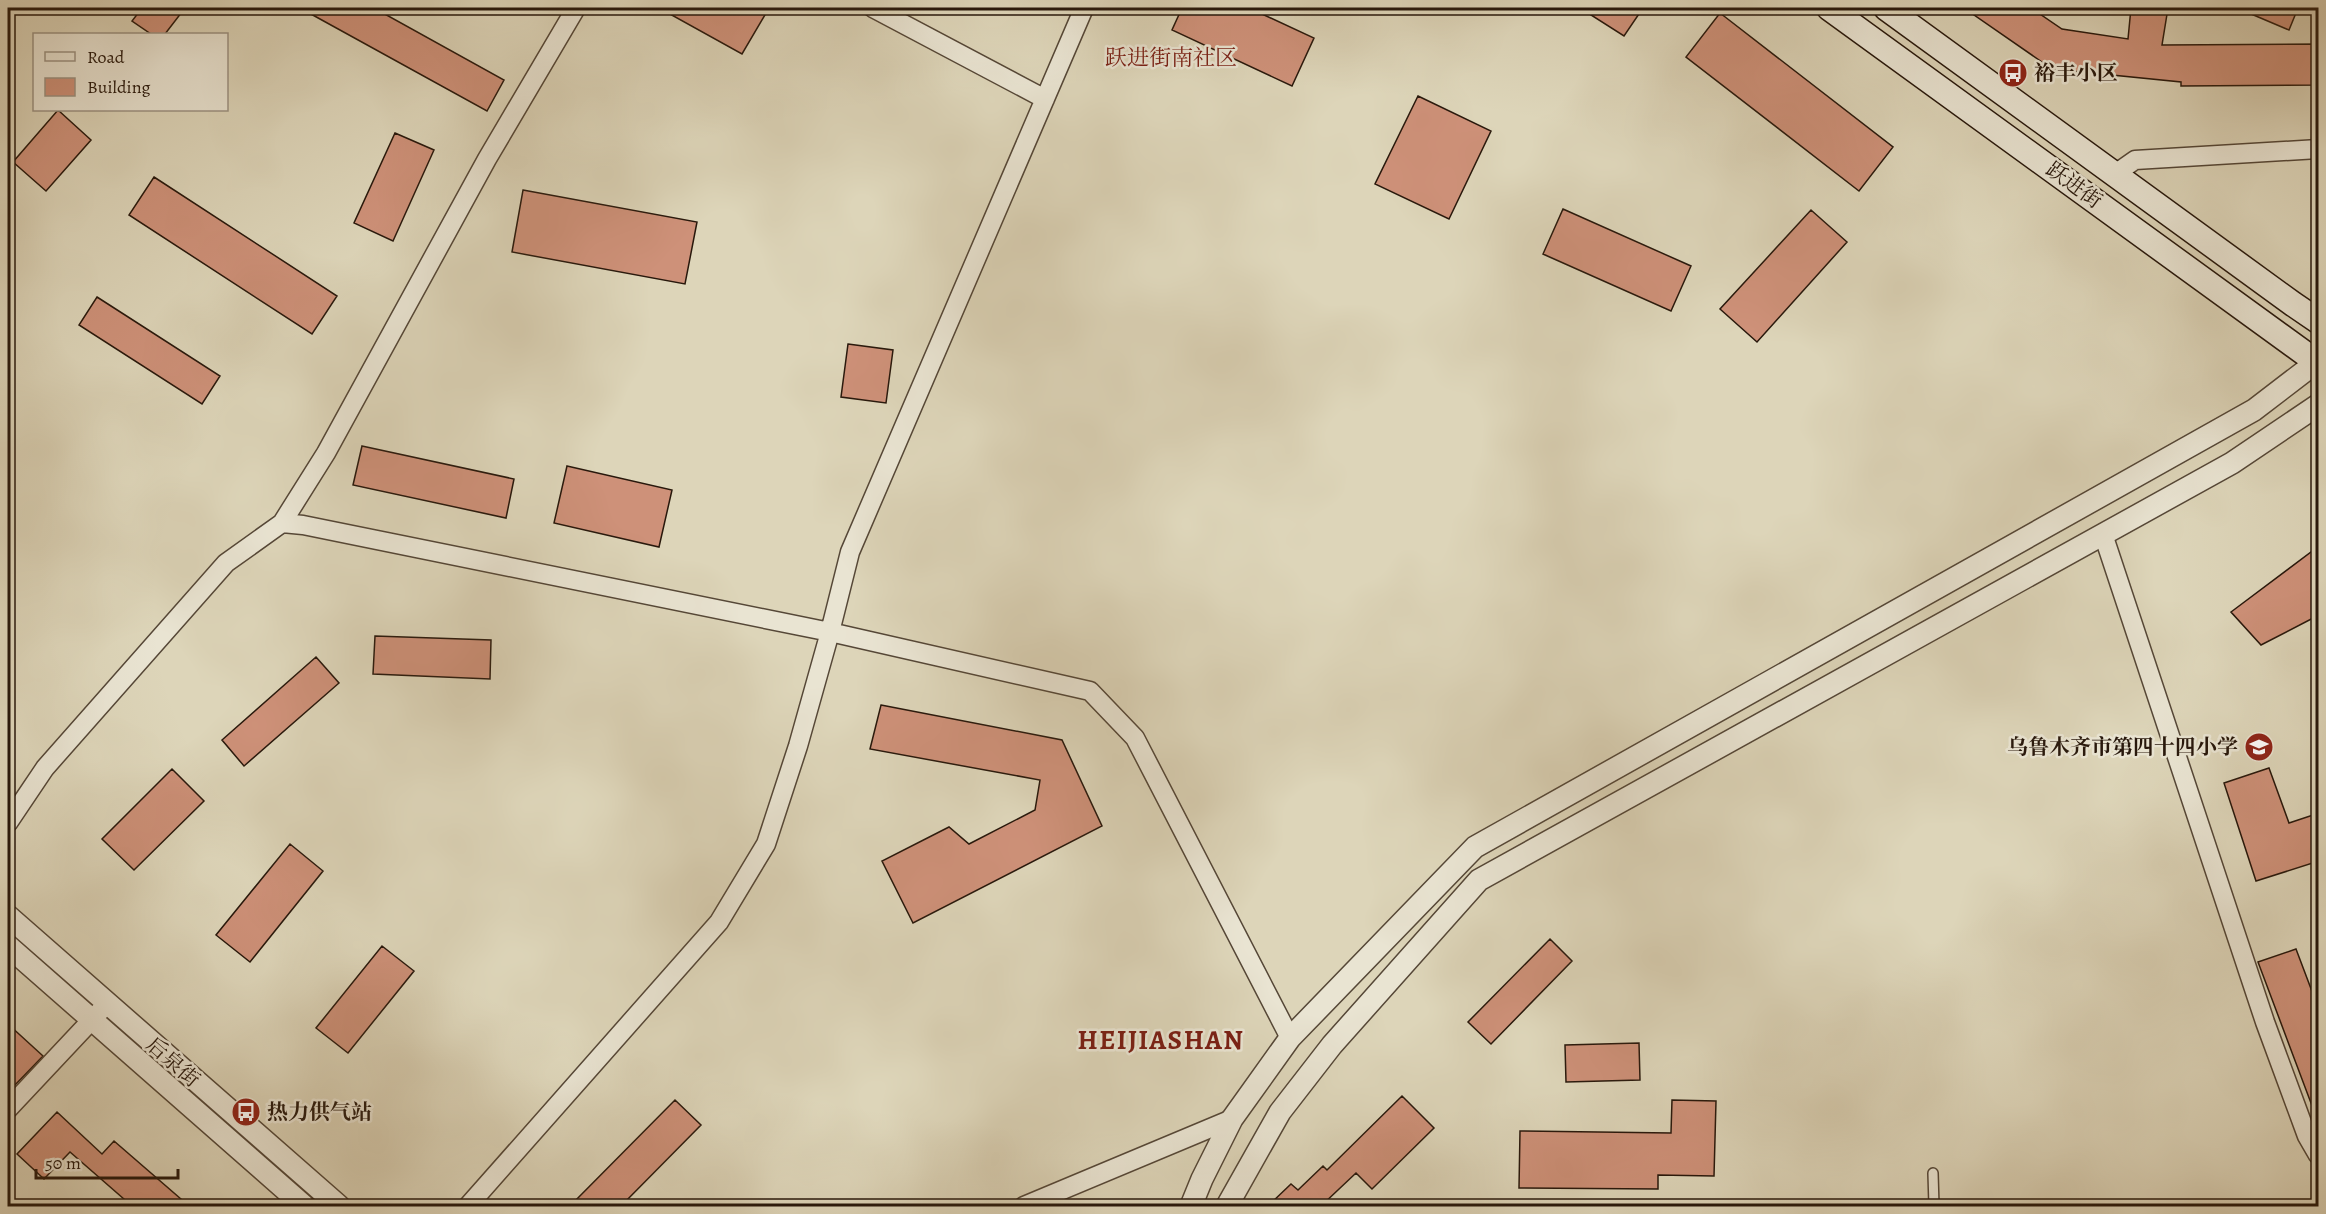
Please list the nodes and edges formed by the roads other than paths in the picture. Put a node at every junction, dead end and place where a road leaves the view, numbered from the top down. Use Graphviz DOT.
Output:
graph roads {
  1 [pos="576,8"];
  2 [pos="873,8"];
  3 [pos="1084,8"];
  4 [pos="1829,8"];
  5 [pos="1886,8"];
  6 [pos="1045,99"];
  7 [pos="2319,149"];
  8 [pos="2115,174"];
  9 [pos="2319,321"];
  10 [pos="2318,362"];
  11 [pos="2319,405"];
  12 [pos="282,523"];
  13 [pos="2103,534"];
  14 [pos="830,632"];
  15 [pos="8,823"];
  16 [pos="8,916"];
  17 [pos="8,946"];
  18 [pos="99,1012"];
  19 [pos="1290,1038"];
  20 [pos="8,1109"];
  21 [pos="1232,1119"];
  22 [pos="2319,1155"];
  23 [pos="1933,1173"];
  24 [pos="304,1206"];
  25 [pos="339,1206"];
  26 [pos="468,1206"];
  27 [pos="1024,1206"];
  28 [pos="1191,1206"];
  29 [pos="1227,1206"];
  30 [pos="1934,1206"];
  1 -- 12 [label="street"];
  2 -- 6 [label="street"];
  3 -- 6 [label="street"];
  4 -- 10 [label="main road, 跃进街"];
  5 -- 8 [label="main road, 跃进街"];
  6 -- 14 [label="street"];
  7 -- 8 [label="street"];
  8 -- 9 [label="main road, 跃进街"];
  10 -- 19 [label="street"];
  11 -- 13 [label="street"];
  12 -- 14 [label="street"];
  12 -- 15 [label="street"];
  13 -- 22 [label="street"];
  13 -- 29 [label="street"];
  14 -- 19 [label="street"];
  14 -- 26 [label="street"];
  16 -- 18 [label="street, 后泉街"];
  17 -- 18 [label="street, 后泉街"];
  18 -- 20 [label="street"];
  18 -- 24 [label="street, 后泉街"];
  18 -- 25 [label="street, 后泉街"];
  19 -- 21 [label="street"];
  21 -- 27 [label="street"];
  21 -- 28 [label="street"];
  23 -- 30 [label="lane"];
}
